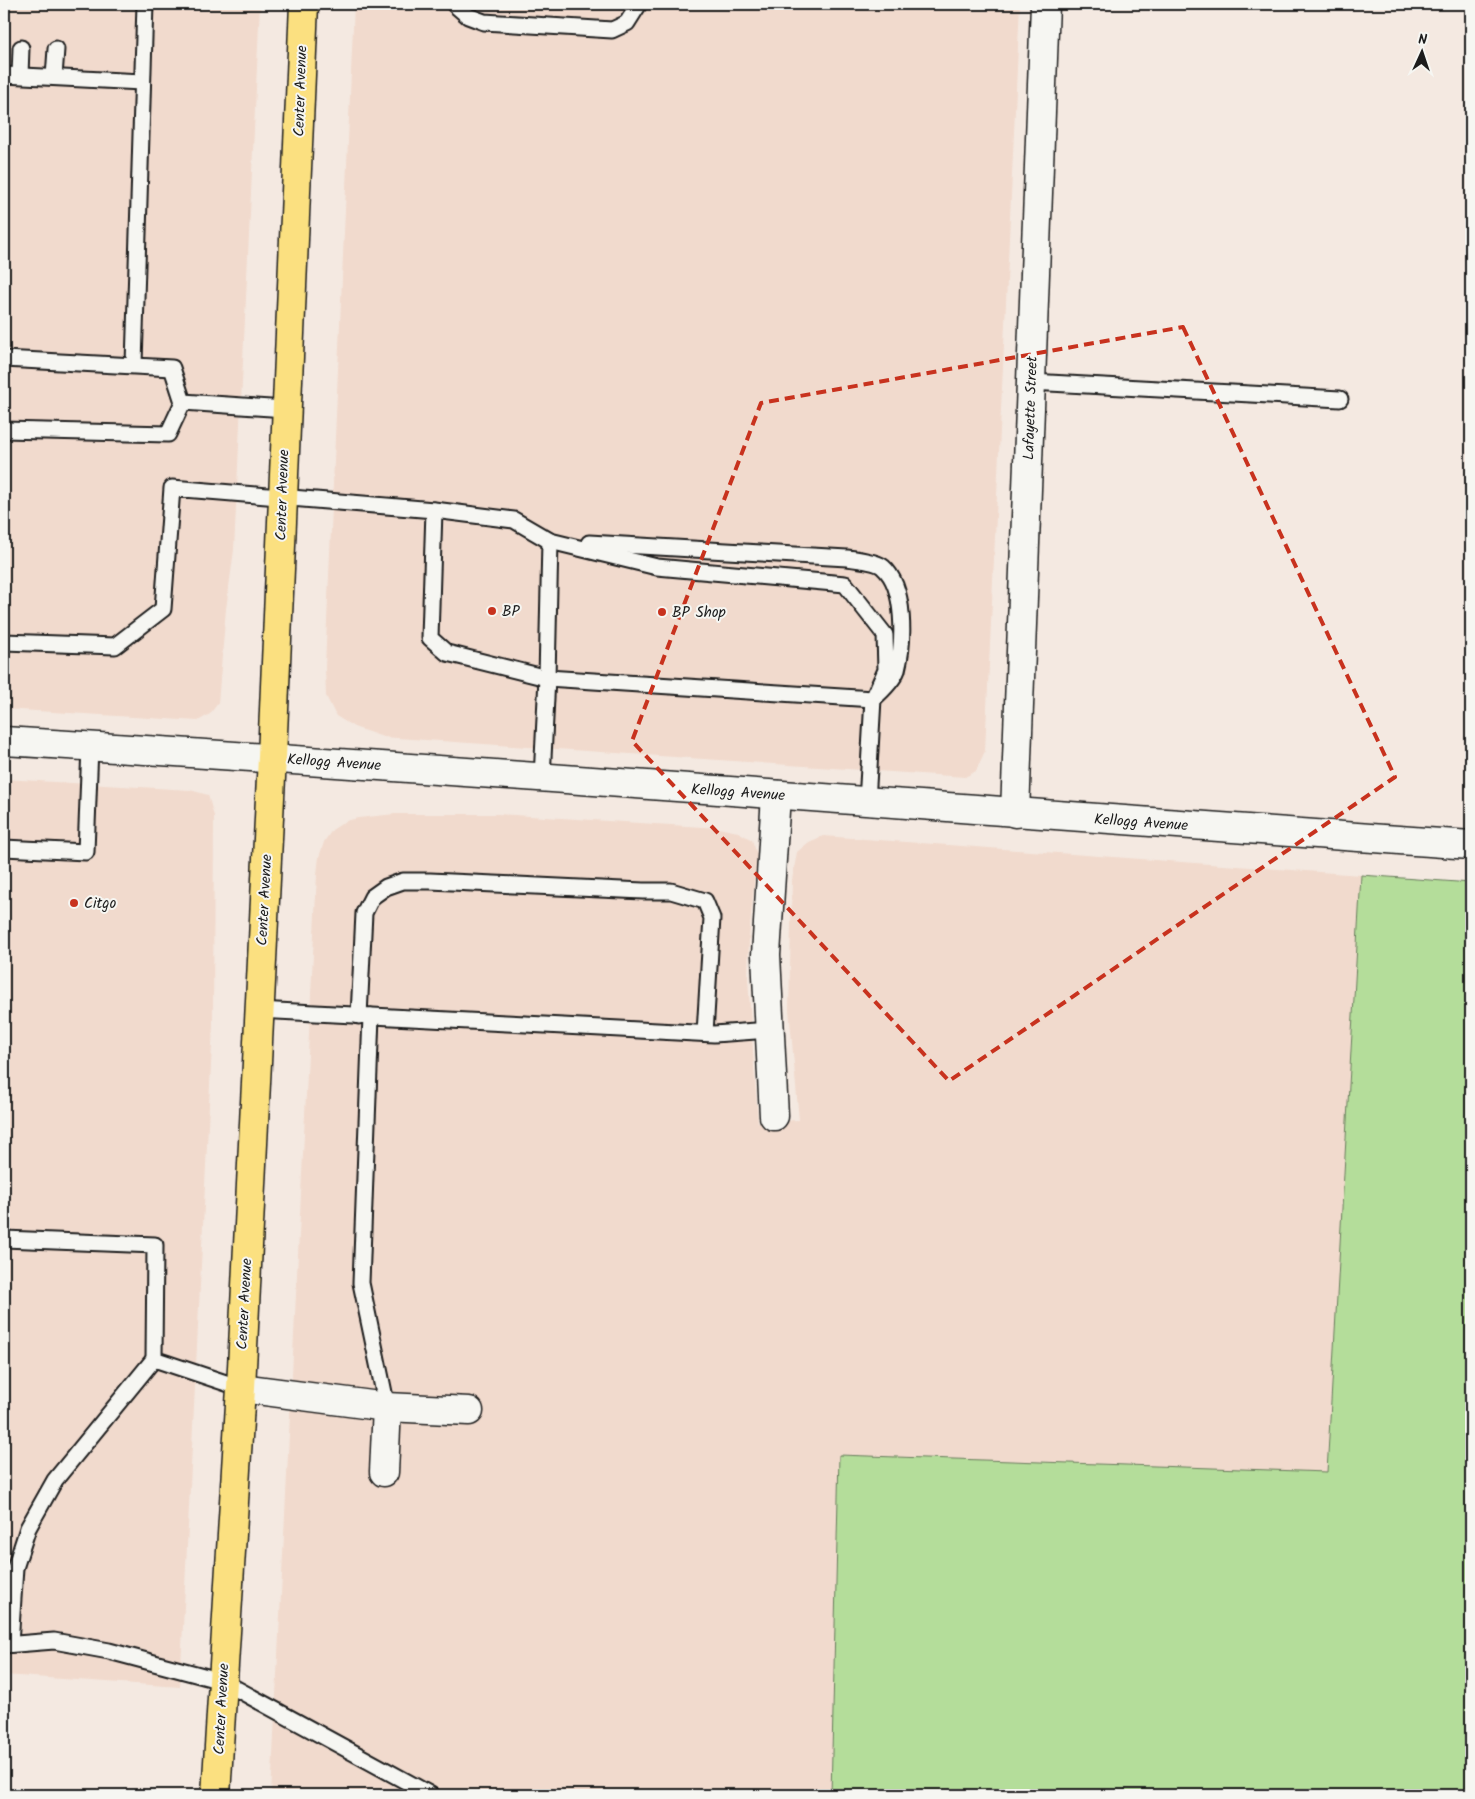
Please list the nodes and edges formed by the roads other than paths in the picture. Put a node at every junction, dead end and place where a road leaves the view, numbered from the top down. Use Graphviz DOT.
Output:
graph roads {
  1 [pos="145,4"];
  2 [pos="304,4"];
  3 [pos="454,4"];
  4 [pos="639,4"];
  5 [pos="1045,4"];
  6 [pos="22,48"];
  7 [pos="56,49"];
  8 [pos="4,75"];
  9 [pos="20,76"];
  10 [pos="54,77"];
  11 [pos="142,82"];
  12 [pos="4,359"];
  13 [pos="134,364"];
  14 [pos="1031,382"];
  15 [pos="1340,399"];
  16 [pos="183,402"];
  17 [pos="286,409"];
  18 [pos="4,430"];
  19 [pos="282,497"];
  20 [pos="434,510"];
  21 [pos="550,541"];
  22 [pos="4,642"];
  23 [pos="547,678"];
  24 [pos="873,700"];
  25 [pos="4,741"];
  26 [pos="90,746"];
  27 [pos="272,757"];
  28 [pos="542,778"];
  29 [pos="776,795"];
  30 [pos="867,802"];
  31 [pos="1015,813"];
  32 [pos="1471,845"];
  33 [pos="4,848"];
  34 [pos="258,1010"];
  35 [pos="365,1016"];
  36 [pos="770,1030"];
  37 [pos="705,1033"];
  38 [pos="774,1116"];
  39 [pos="4,1239"];
  40 [pos="154,1359"];
  41 [pos="240,1388"];
  42 [pos="387,1406"];
  43 [pos="469,1411"];
  44 [pos="384,1472"];
  45 [pos="7,1645"];
  46 [pos="222,1682"];
  47 [pos="216,1795"];
  48 [pos="431,1795"];
  1 -- 11 [label="lane"];
  2 -- 17 [label="main road, Center Avenue"];
  3 -- 4 [label="lane"];
  5 -- 14 [label="street, Lafayette Street"];
  6 -- 9 [label="lane"];
  7 -- 10 [label="lane"];
  8 -- 9 [label="lane"];
  9 -- 10 [label="lane"];
  10 -- 11 [label="lane"];
  11 -- 13 [label="lane"];
  12 -- 13 [label="lane"];
  13 -- 16 [label="lane"];
  14 -- 15 [label="lane"];
  14 -- 31 [label="street, Lafayette Street"];
  16 -- 17 [label="lane"];
  16 -- 18 [label="lane"];
  17 -- 19 [label="main road, Center Avenue"];
  19 -- 20 [label="lane"];
  19 -- 22 [label="lane"];
  19 -- 27 [label="main road, Center Avenue"];
  20 -- 21 [label="lane"];
  20 -- 23 [label="lane"];
  21 -- 23 [label="lane"];
  21 -- 24 [label="lane"];
  21 -- 24 [label="lane"];
  23 -- 24 [label="lane"];
  23 -- 28 [label="lane"];
  24 -- 30 [label="lane"];
  25 -- 26 [label="street, Kellogg Avenue"];
  26 -- 27 [label="street, Kellogg Avenue"];
  26 -- 33 [label="lane"];
  27 -- 28 [label="street, Kellogg Avenue"];
  27 -- 34 [label="main road, Center Avenue"];
  28 -- 29 [label="street, Kellogg Avenue"];
  29 -- 30 [label="street, Kellogg Avenue"];
  29 -- 36 [label="street"];
  30 -- 31 [label="street, Kellogg Avenue"];
  31 -- 32 [label="street, Kellogg Avenue"];
  34 -- 35 [label="lane"];
  34 -- 41 [label="main road, Center Avenue"];
  35 -- 37 [label="lane"];
  35 -- 37 [label="lane"];
  35 -- 42 [label="lane"];
  36 -- 37 [label="lane"];
  36 -- 38 [label="street"];
  39 -- 40 [label="lane"];
  40 -- 41 [label="lane"];
  40 -- 45 [label="lane"];
  41 -- 42 [label="street"];
  41 -- 46 [label="main road, Center Avenue"];
  42 -- 43 [label="street"];
  42 -- 44 [label="street"];
  45 -- 46 [label="lane"];
  46 -- 47 [label="main road, Center Avenue"];
  46 -- 48 [label="lane"];
}
